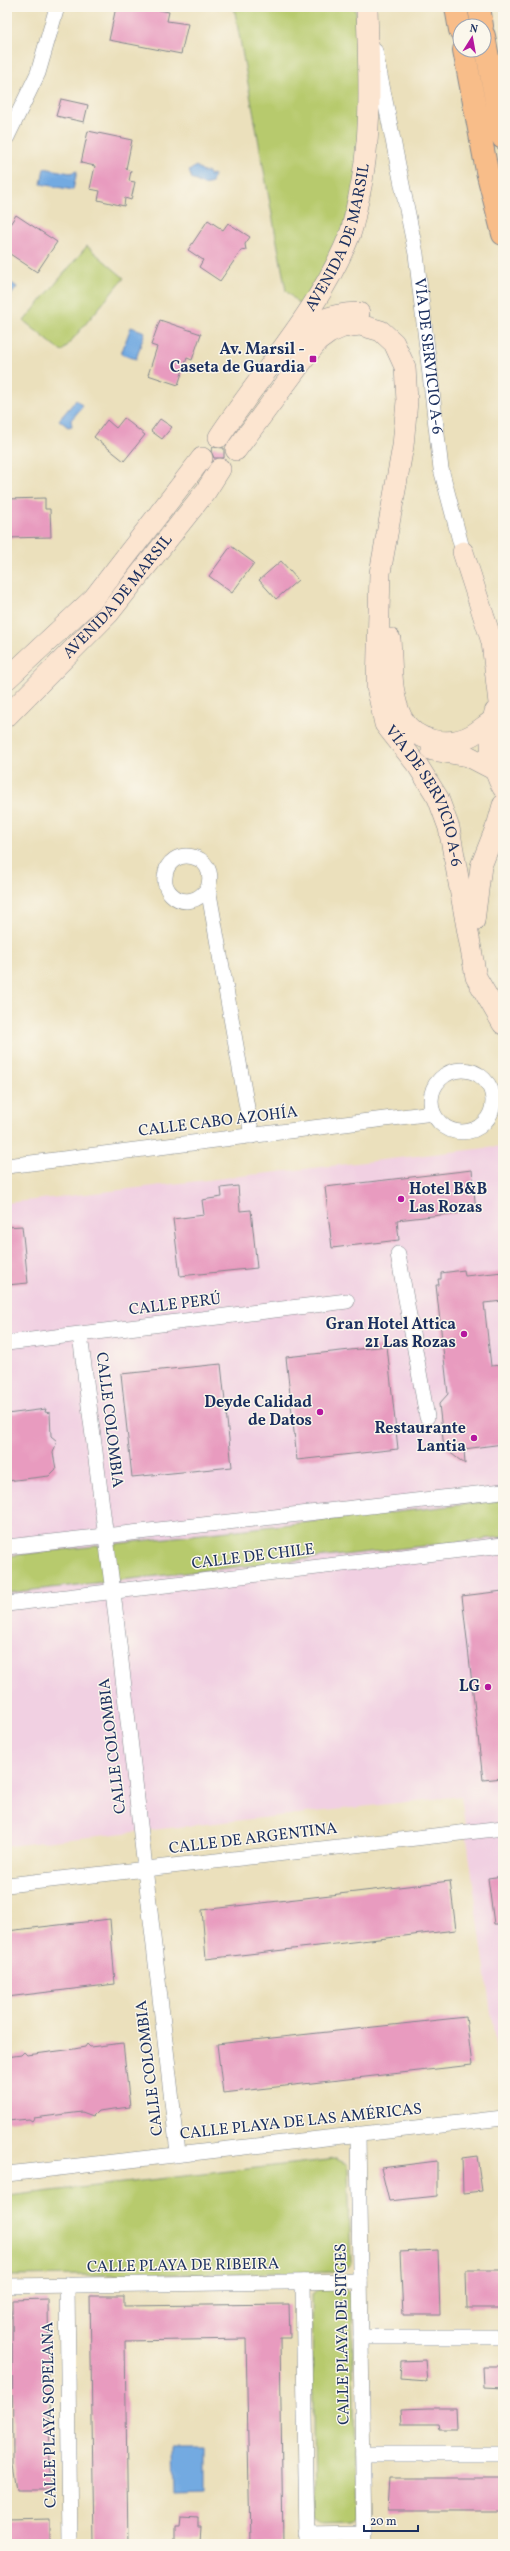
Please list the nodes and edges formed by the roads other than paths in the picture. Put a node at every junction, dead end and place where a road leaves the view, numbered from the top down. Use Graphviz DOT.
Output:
graph roads {
  1 [pos="57,7"];
  2 [pos="456,7"];
  3 [pos="479,7"];
  4 [pos="367,8"];
  5 [pos="458,18"];
  6 [pos="481,18"];
  7 [pos="465,58"];
  8 [pos="488,58"];
  9 [pos="7,137"];
  10 [pos="503,138"];
  11 [pos="503,234"];
  12 [pos="280,354"];
  13 [pos="219,437"];
  14 [pos="236,450"];
  15 [pos="202,458"];
  16 [pos="220,469"];
  17 [pos="462,552"];
  18 [pos="378,620"];
  19 [pos="7,679"];
  20 [pos="498,706"];
  21 [pos="7,716"];
  22 [pos="499,779"];
  23 [pos="503,804"];
  24 [pos="208,888"];
  25 [pos="472,951"];
  26 [pos="503,1024"];
  27 [pos="433,1113"];
  28 [pos="252,1136"];
  29 [pos="7,1166"];
  30 [pos="398,1254"];
  31 [pos="347,1301"];
  32 [pos="80,1335"];
  33 [pos="7,1343"];
  34 [pos="427,1417"];
  35 [pos="503,1491"];
  36 [pos="106,1536"];
  37 [pos="503,1545"];
  38 [pos="7,1547"];
  39 [pos="113,1592"];
  40 [pos="7,1604"];
  41 [pos="503,1828"];
  42 [pos="145,1869"];
  43 [pos="7,1885"];
  44 [pos="503,2118"];
  45 [pos="358,2134"];
  46 [pos="178,2153"];
  47 [pos="7,2174"];
  48 [pos="360,2281"];
  49 [pos="303,2282"];
  50 [pos="67,2285"];
  51 [pos="7,2286"];
  52 [pos="361,2337"];
  53 [pos="503,2337"];
  54 [pos="363,2454"];
  55 [pos="503,2454"];
  56 [pos="307,2539"];
  57 [pos="364,2539"];
  58 [pos="70,2544"];
  1 -- 9 [label="street"];
  2 -- 5 [label="highway"];
  3 -- 6 [label="highway"];
  4 -- 12 [label="street, AVENIDA DE MARSIL"];
  4 -- 17 [label="street, VÍA DE SERVICIO A-6"];
  7 -- 11 [label="highway"];
  8 -- 10 [label="highway"];
  12 -- 13 [label="street, AVENIDA DE MARSIL"];
  12 -- 20 [label="street, VÍA DE SERVICIO A-6"];
  13 -- 14 [label="street"];
  13 -- 15 [label="street"];
  14 -- 16 [label="street"];
  14 -- 18 [label="street, VÍA DE SERVICIO A-6"];
  15 -- 16 [label="street"];
  15 -- 19 [label="street, AVENIDA DE MARSIL"];
  16 -- 21 [label="street, AVENIDA DE MARSIL"];
  17 -- 20 [label="street, VÍA DE SERVICIO A-6"];
  18 -- 22 [label="street, VÍA DE SERVICIO A-6"];
  18 -- 25 [label="street, VÍA DE SERVICIO A-6"];
  20 -- 22 [label="street"];
  23 -- 25 [label="street, VÍA DE SERVICIO A-6"];
  24 -- 28 [label="street"];
  25 -- 26 [label="street, VÍA DE SERVICIO A-6"];
  27 -- 27 [label="street"];
  27 -- 28 [label="street, CALLE CABO AZOHÍA"];
  28 -- 29 [label="street, CALLE CABO AZOHÍA"];
  30 -- 34 [label="street"];
  31 -- 32 [label="street, CALLE PERÚ"];
  32 -- 33 [label="street, CALLE PERÚ"];
  32 -- 36 [label="street, CALLE COLOMBIA"];
  35 -- 36 [label="street"];
  36 -- 38 [label="street"];
  36 -- 39 [label="street, CALLE COLOMBIA"];
  37 -- 39 [label="street, CALLE DE CHILE"];
  39 -- 40 [label="street, CALLE DE CHILE"];
  39 -- 42 [label="street, CALLE COLOMBIA"];
  41 -- 42 [label="street, CALLE DE ARGENTINA"];
  42 -- 43 [label="street, CALLE DE ARGENTINA"];
  42 -- 46 [label="street, CALLE COLOMBIA"];
  44 -- 45 [label="street, CALLE PLAYA DE LAS AMÉRICAS"];
  45 -- 46 [label="street, CALLE PLAYA DE LAS AMÉRICAS"];
  45 -- 48 [label="street, CALLE PLAYA DE SITGES"];
  46 -- 47 [label="street, CALLE PLAYA DE LAS AMÉRICAS"];
  48 -- 49 [label="street, CALLE PLAYA DE RIBEIRA"];
  48 -- 52 [label="street, CALLE PLAYA DE SITGES"];
  49 -- 50 [label="street, CALLE PLAYA DE RIBEIRA"];
  49 -- 56 [label="street, CALLE PLAYA DE SITGES"];
  50 -- 51 [label="street, CALLE PLAYA DE RIBEIRA"];
  50 -- 58 [label="street, CALLE PLAYA SOPELANA"];
  52 -- 53 [label="street"];
  52 -- 54 [label="street, CALLE PLAYA DE SITGES"];
  54 -- 55 [label="street"];
  54 -- 57 [label="street, CALLE PLAYA DE SITGES"];
  56 -- 57 [label="street, CALLE PLAYA DE SITGES"];
}
